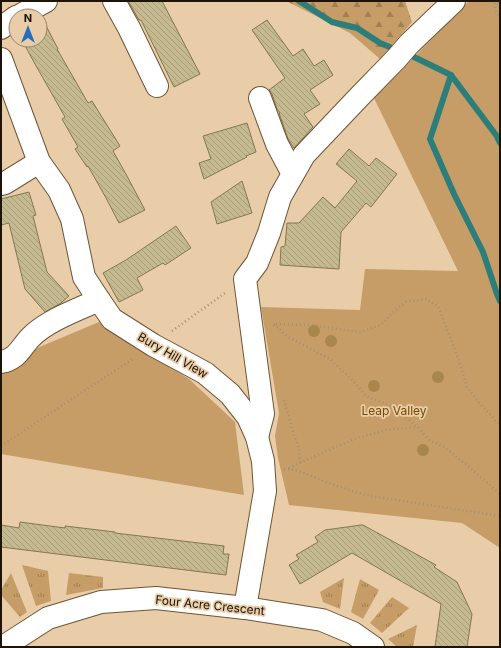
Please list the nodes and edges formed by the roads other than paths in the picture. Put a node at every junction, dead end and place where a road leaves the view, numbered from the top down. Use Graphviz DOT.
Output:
graph roads {
  1 [pos="46,1"];
  2 [pos="114,1"];
  3 [pos="454,1"];
  4 [pos="33,8"];
  5 [pos="1,59"];
  6 [pos="157,86"];
  7 [pos="260,98"];
  8 [pos="39,162"];
  9 [pos="293,174"];
  10 [pos="1,184"];
  11 [pos="99,300"];
  12 [pos="1,362"];
  13 [pos="256,437"];
  14 [pos="245,608"];
  15 [pos="3,647"];
  16 [pos="373,647"];
  1 -- 4 [label="street"];
  2 -- 6 [label="street"];
  3 -- 9 [label="street"];
  5 -- 8 [label="street, Bury Hill View"];
  7 -- 9 [label="street"];
  8 -- 10 [label="street"];
  8 -- 11 [label="street, Bury Hill View"];
  9 -- 13 [label="street"];
  11 -- 12 [label="street"];
  11 -- 13 [label="street, Bury Hill View"];
  13 -- 14 [label="street, Bury Hill View"];
  14 -- 15 [label="street, Four Acre Crescent"];
  14 -- 16 [label="street, Four Acre Crescent"];
}
